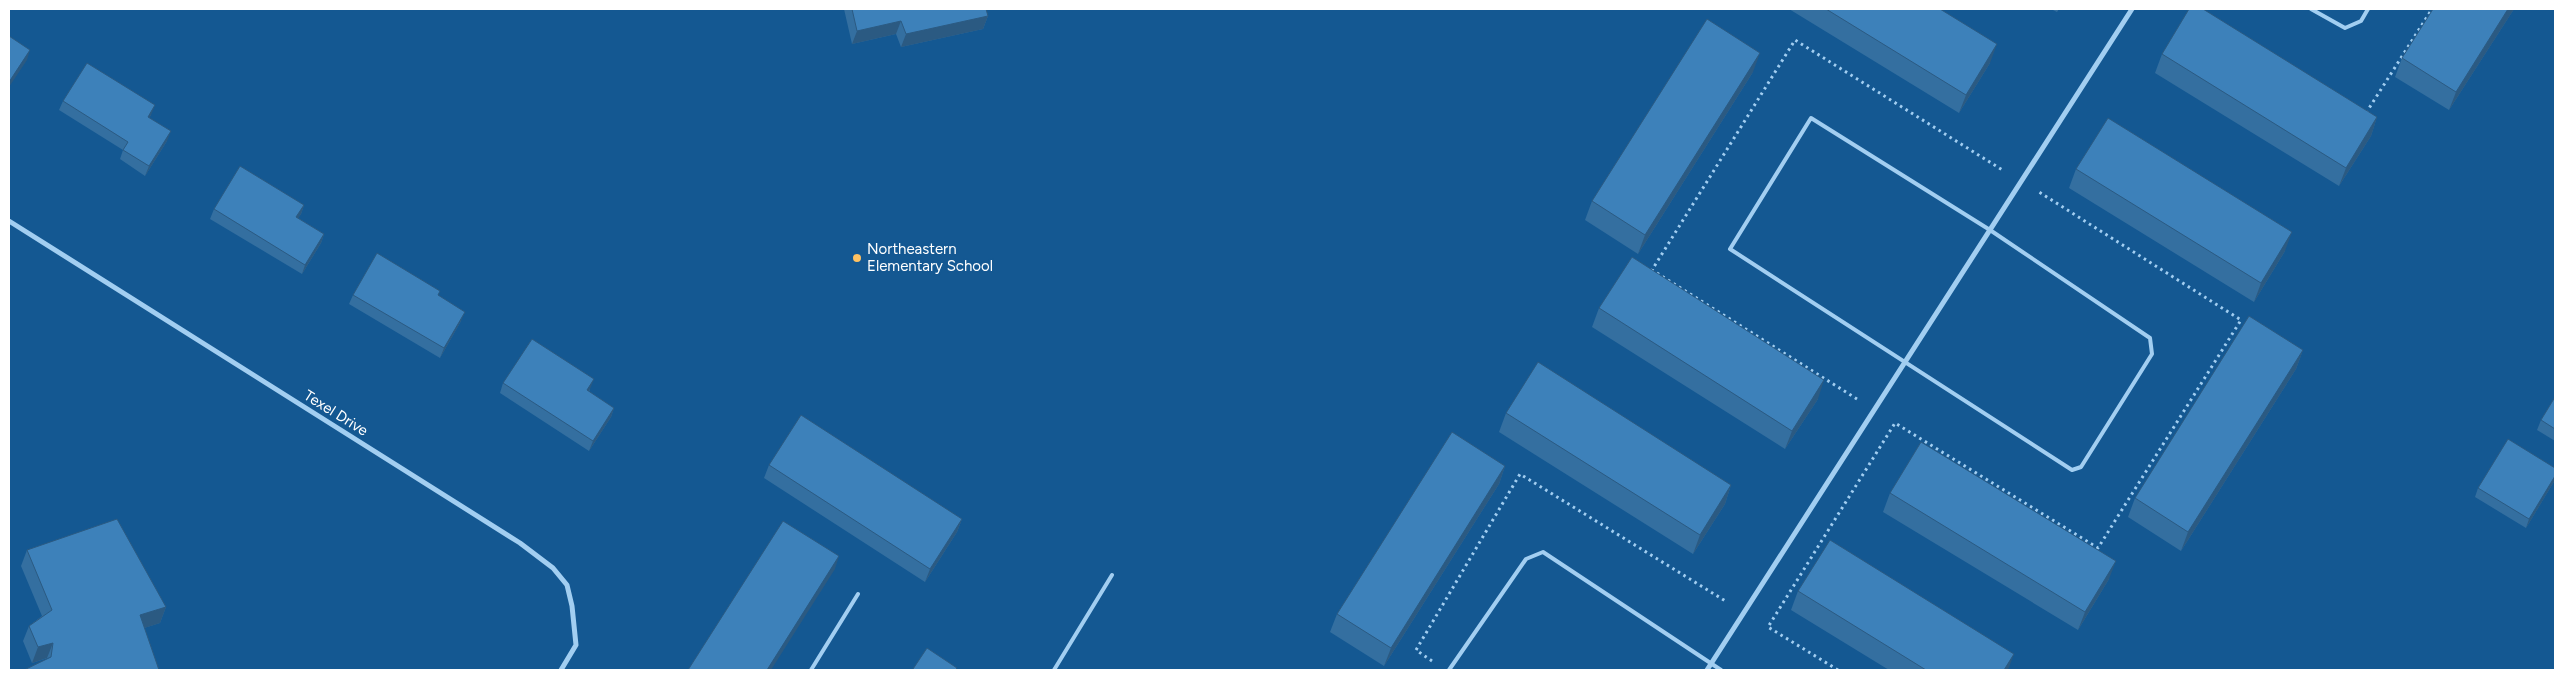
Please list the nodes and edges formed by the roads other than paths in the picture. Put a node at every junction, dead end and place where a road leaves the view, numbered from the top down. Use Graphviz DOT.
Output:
graph roads {
  1 [pos="2132,9"];
  2 [pos="2311,9"];
  3 [pos="2368,9"];
  4 [pos="9,221"];
  5 [pos="1990,230"];
  6 [pos="1904,363"];
  7 [pos="1112,575"];
  8 [pos="858,594"];
  9 [pos="1711,664"];
  10 [pos="563,670"];
  11 [pos="811,670"];
  12 [pos="1054,670"];
  13 [pos="1449,670"];
  14 [pos="1707,670"];
  15 [pos="1721,670"];
  1 -- 5 [label="street"];
  2 -- 3 [label="lane"];
  4 -- 10 [label="street, Texel Drive"];
  5 -- 6 [label="street"];
  5 -- 6 [label="lane"];
  5 -- 6 [label="lane"];
  6 -- 9 [label="street"];
  7 -- 12 [label="lane"];
  8 -- 11 [label="lane"];
  9 -- 13 [label="lane"];
  9 -- 14 [label="street"];
  9 -- 15 [label="lane"];
}
